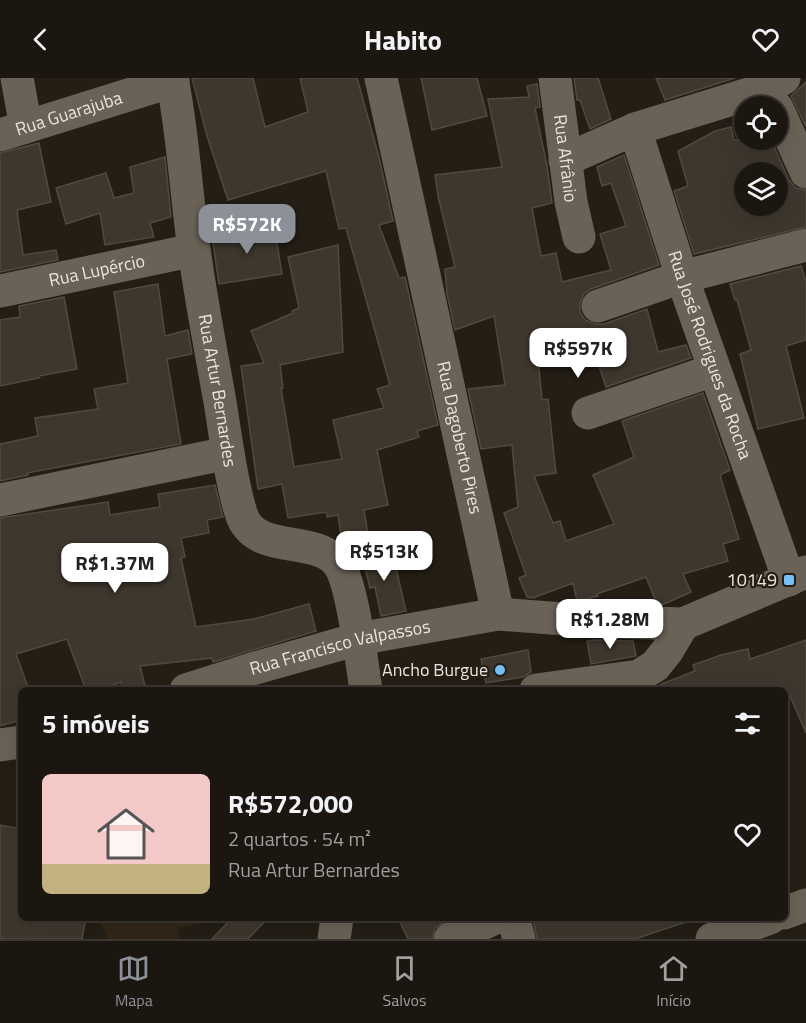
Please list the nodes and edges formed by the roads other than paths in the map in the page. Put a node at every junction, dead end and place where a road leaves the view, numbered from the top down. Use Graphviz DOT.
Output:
graph roads {
  1 [pos="17,78"];
  2 [pos="381,78"];
  3 [pos="555,78"];
  4 [pos="172,80"];
  5 [pos="776,95"];
  6 [pos="635,129"];
  7 [pos="13,131"];
  8 [pos="565,160"];
  9 [pos="806,172"];
  10 [pos="579,237"];
  11 [pos="806,245"];
  12 [pos="194,250"];
  13 [pos="682,277"];
  14 [pos="0,291"];
  15 [pos="598,306"];
  16 [pos="714,370"];
  17 [pos="588,413"];
  18 [pos="228,453"];
  19 [pos="0,500"];
  20 [pos="797,576"];
  21 [pos="498,614"];
  22 [pos="683,624"];
  23 [pos="358,639"];
  24 [pos="630,683"];
  25 [pos="195,687"];
  26 [pos="366,687"];
  27 [pos="576,687"];
  28 [pos="18,742"];
  29 [pos="0,745"];
  30 [pos="806,905"];
  31 [pos="788,911"];
  32 [pos="336,921"];
  33 [pos="489,921"];
  34 [pos="514,921"];
  35 [pos="762,921"];
  36 [pos="333,939"];
  37 [pos="450,939"];
  38 [pos="519,939"];
  39 [pos="712,939"];
  1 -- 7 [label="street"];
  2 -- 21 [label="street, Rua Dagoberto Pires"];
  3 -- 8 [label="street, Rua Afrânio"];
  4 -- 7 [label="street, Rua Guarajuba"];
  4 -- 12 [label="street, Rua Artur Bernardes"];
  5 -- 6 [label="street"];
  5 -- 9 [label="street"];
  6 -- 8 [label="street"];
  6 -- 13 [label="street, Rua José Rodrigues da Rocha"];
  8 -- 10 [label="street, Rua Afrânio"];
  11 -- 13 [label="street"];
  12 -- 14 [label="street, Rua Lupércio"];
  12 -- 18 [label="street, Rua Artur Bernardes"];
  13 -- 15 [label="street"];
  13 -- 16 [label="street, Rua José Rodrigues da Rocha"];
  16 -- 17 [label="street"];
  16 -- 20 [label="street, Rua José Rodrigues da Rocha"];
  18 -- 19 [label="street"];
  18 -- 23 [label="street, Rua Artur Bernardes"];
  20 -- 22 [label="street"];
  21 -- 22 [label="street"];
  21 -- 23 [label="street, Rua Francisco Valpassos"];
  22 -- 24 [label="street"];
  23 -- 25 [label="street, Rua Francisco Valpassos"];
  23 -- 26 [label="street, Rua Artur Bernardes"];
  24 -- 27 [label="street"];
  28 -- 29 [label="street"];
  30 -- 31 [label="street"];
  32 -- 36 [label="street"];
  33 -- 37 [label="street"];
  34 -- 38 [label="street"];
  35 -- 39 [label="street"];
}
